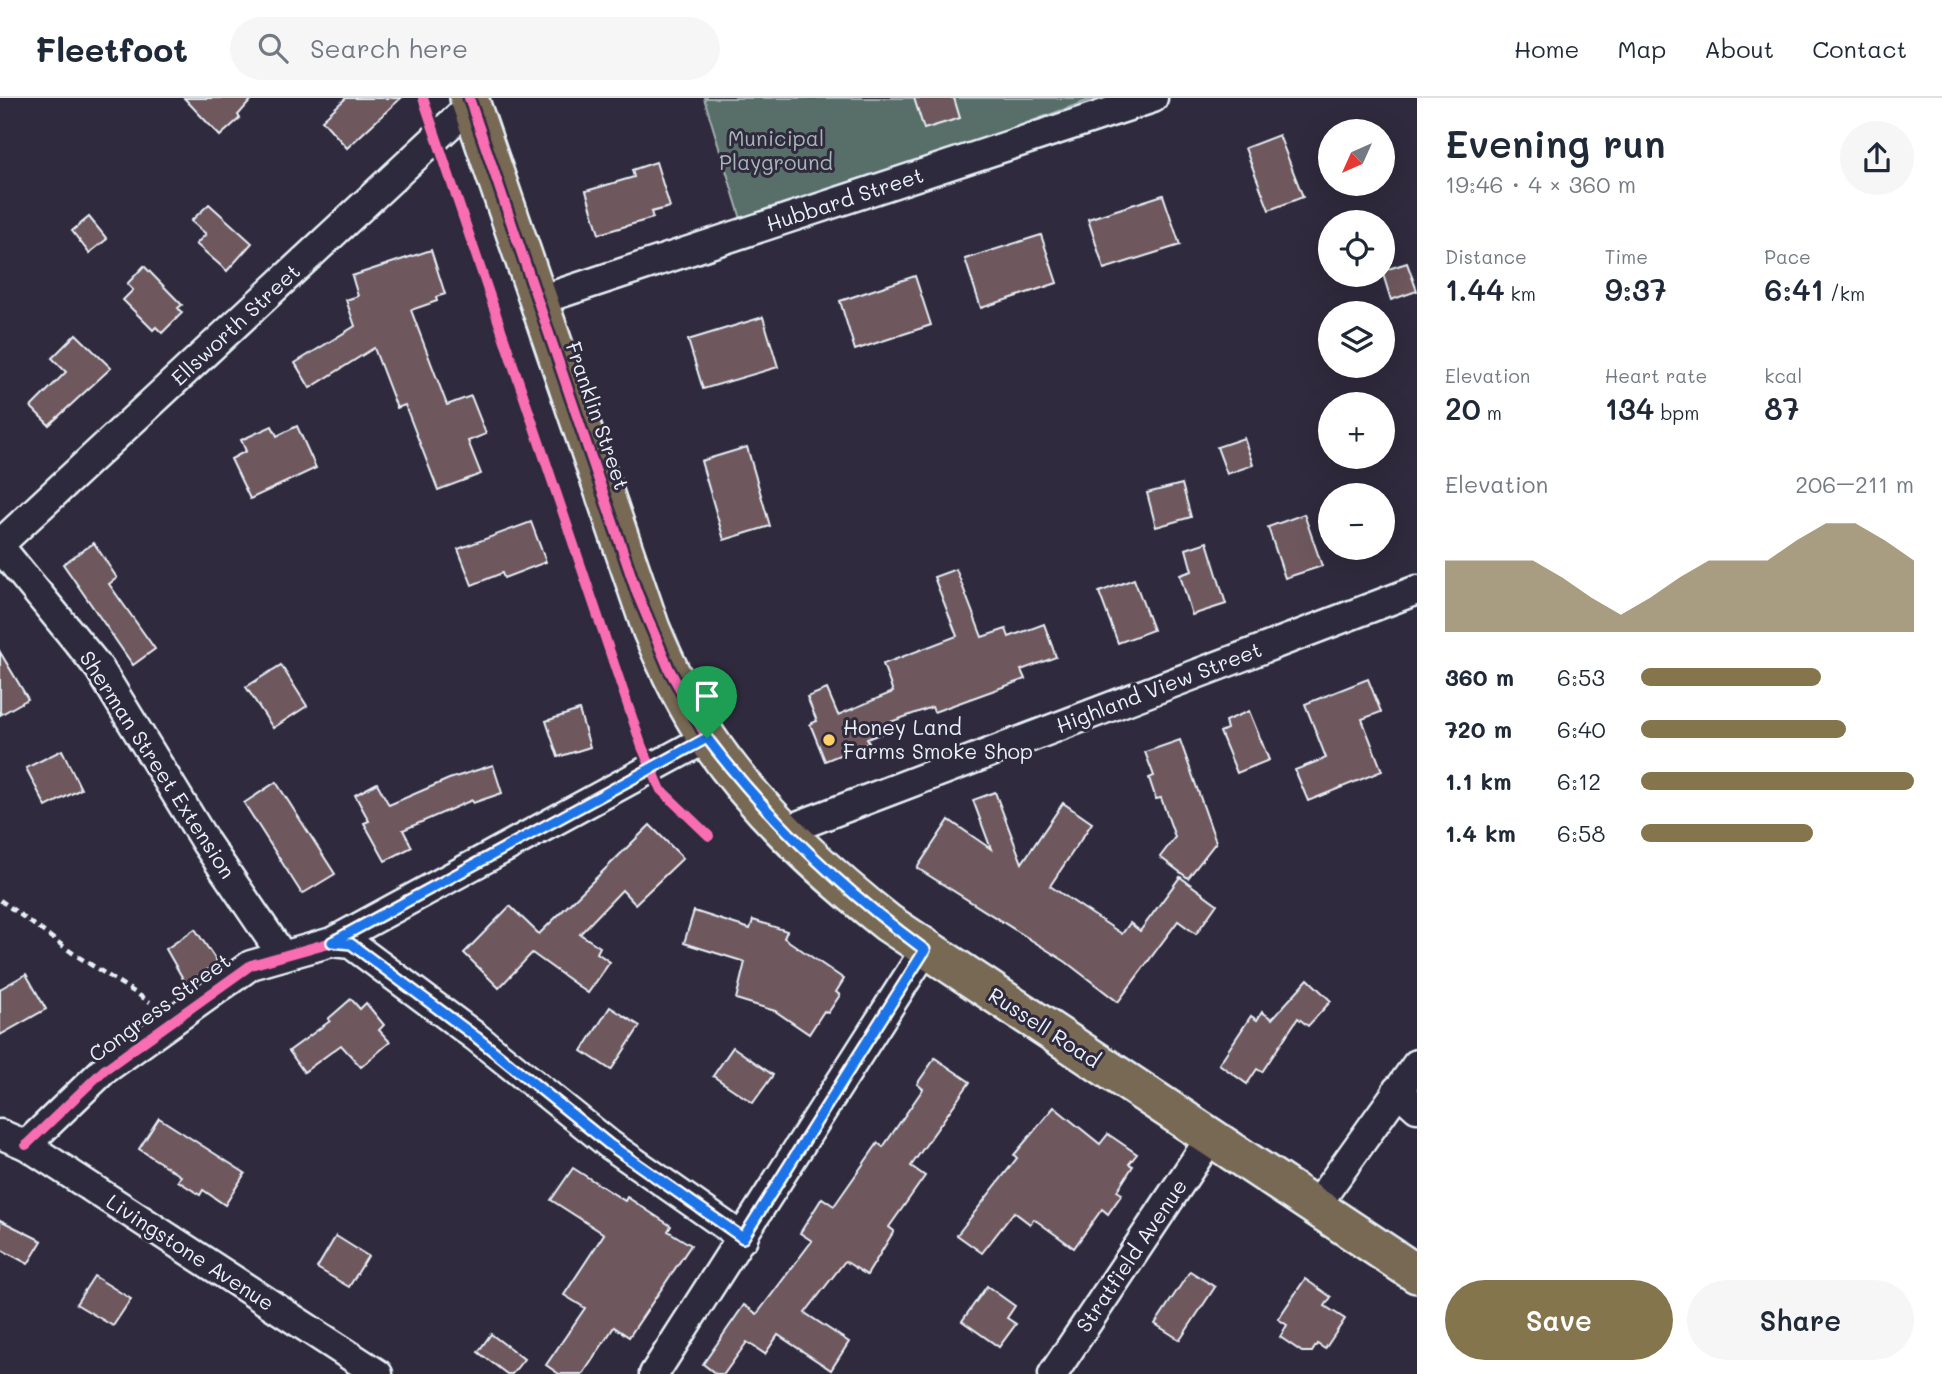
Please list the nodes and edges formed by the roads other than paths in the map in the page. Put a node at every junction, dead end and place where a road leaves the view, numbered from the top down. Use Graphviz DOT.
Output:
graph roads {
  1 [pos="1153,98"];
  2 [pos="470,102"];
  3 [pos="537,301"];
  4 [pos="0,546"];
  5 [pos="1417,590"];
  6 [pos="707,738"];
  7 [pos="784,831"];
  8 [pos="332,942"];
  9 [pos="925,950"];
  10 [pos="282,955"];
  11 [pos="1417,1064"];
  12 [pos="1407,1099"];
  13 [pos="0,1134"];
  14 [pos="1210,1137"];
  15 [pos="26,1145"];
  16 [pos="1315,1207"];
  17 [pos="743,1238"];
  18 [pos="1417,1274"];
  19 [pos="378,1374"];
  20 [pos="654,1374"];
  21 [pos="1053,1374"];
  1 -- 3 [label="street, Hubbard Street"];
  2 -- 3 [label="main road, Franklin Street"];
  2 -- 4 [label="street, Ellsworth Street"];
  3 -- 6 [label="main road, Franklin Street"];
  4 -- 10 [label="street, Sherman Street Extension"];
  5 -- 7 [label="street, Highland View Street"];
  6 -- 7 [label="main road, Russell Road"];
  6 -- 8 [label="street, Congress Street"];
  7 -- 9 [label="main road, Russell Road"];
  8 -- 10 [label="street, Congress Street"];
  8 -- 17 [label="street"];
  9 -- 14 [label="main road, Russell Road"];
  9 -- 17 [label="street"];
  10 -- 15 [label="street, Congress Street"];
  11 -- 12 [label="street"];
  12 -- 16 [label="street"];
  13 -- 15 [label="street, Livingstone Avenue"];
  14 -- 16 [label="main road, Russell Road"];
  14 -- 21 [label="street, Stratfield Avenue"];
  15 -- 19 [label="street, Livingstone Avenue"];
  16 -- 18 [label="main road, Russell Road"];
  17 -- 20 [label="street"];
}
